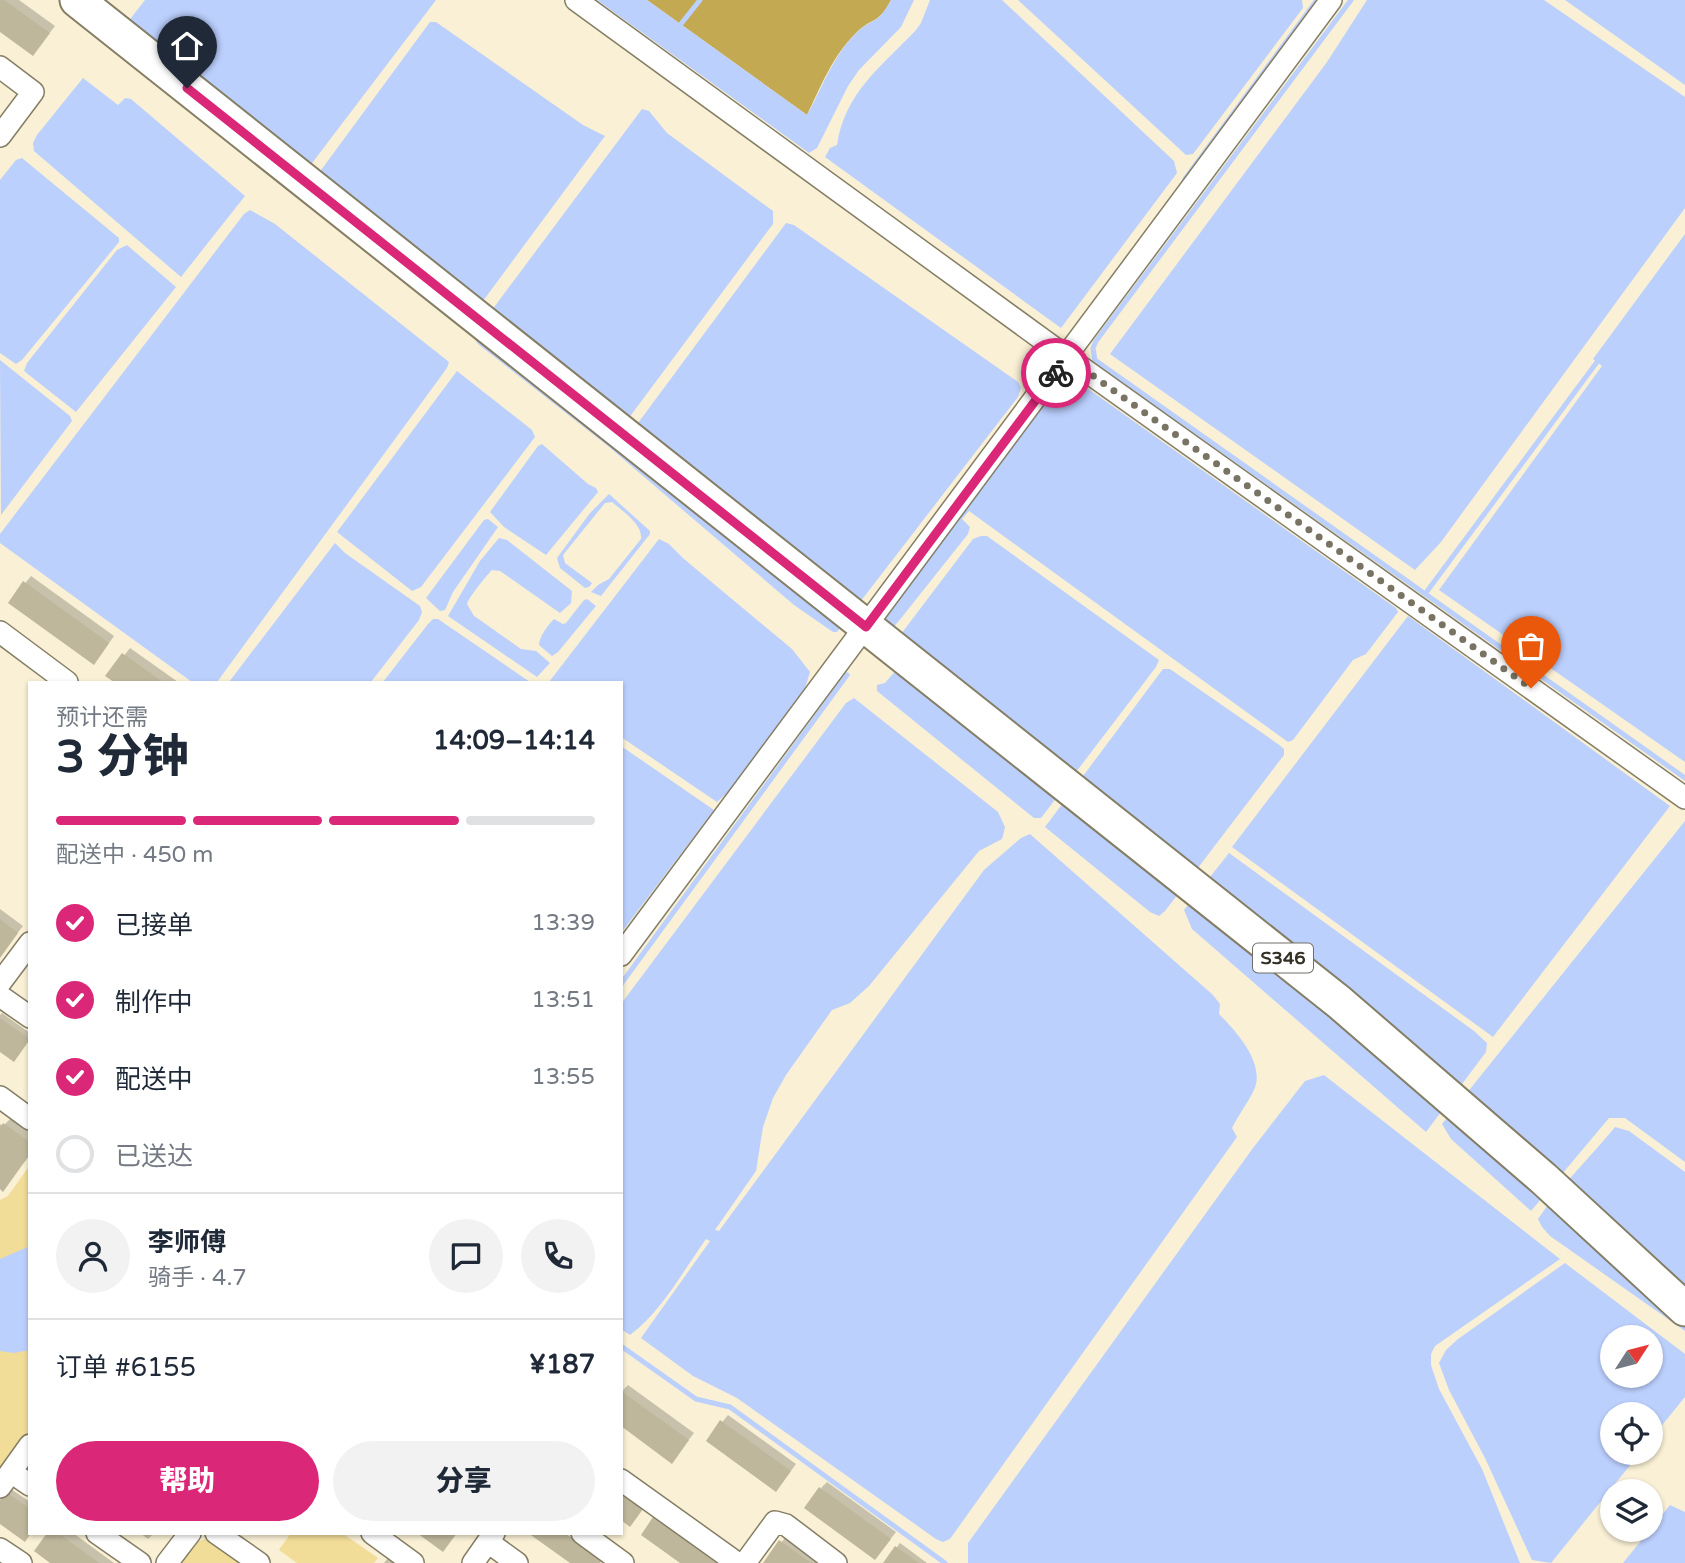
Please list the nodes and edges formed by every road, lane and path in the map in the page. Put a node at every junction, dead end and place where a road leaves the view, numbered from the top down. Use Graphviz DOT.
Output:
graph roads {
  1 [pos="77,0"];
  2 [pos="576,0"];
  3 [pos="1331,0"];
  4 [pos="0,67"];
  5 [pos="0,136"];
  6 [pos="1068,358"];
  7 [pos="861,623"];
  8 [pos="0,632"];
  9 [pos="66,681"];
  10 [pos="1685,799"];
  11 [pos="28,946"];
  12 [pos="623,952"];
  13 [pos="0,983"];
  14 [pos="0,996"];
  15 [pos="28,1016"];
  16 [pos="0,1097"];
  17 [pos="28,1118"];
  18 [pos="1685,1309"];
  19 [pos="28,1448"];
  20 [pos="5,1480"];
  21 [pos="623,1480"];
  22 [pos="28,1485"];
  23 [pos="100,1535"];
  24 [pos="188,1535"];
  25 [pos="219,1535"];
  26 [pos="375,1535"];
  27 [pos="585,1535"];
  28 [pos="489,1536"];
  29 [pos="0,1549"];
  30 [pos="21,1563"];
  31 [pos="140,1563"];
  32 [pos="167,1563"];
  33 [pos="259,1563"];
  34 [pos="413,1563"];
  35 [pos="472,1563"];
  36 [pos="517,1563"];
  37 [pos="623,1563"];
  38 [pos="737,1563"];
  39 [pos="745,1563"];
  40 [pos="836,1563"];
  1 -- 7 [label="main road, S346"];
  2 -- 6 [label="street"];
  3 -- 6 [label="street"];
  4 -- 5 [label="street"];
  6 -- 7 [label="street"];
  6 -- 10 [label="street"];
  7 -- 12 [label="street"];
  7 -- 18 [label="main road, S346"];
  8 -- 9 [label="street"];
  11 -- 13 [label="street"];
  14 -- 15 [label="street"];
  16 -- 17 [label="street"];
  19 -- 20 [label="street"];
  20 -- 22 [label="street"];
  21 -- 38 [label="street"];
  23 -- 31 [label="street"];
  24 -- 32 [label="street"];
  25 -- 33 [label="street"];
  26 -- 34 [label="street"];
  27 -- 37 [label="street"];
  28 -- 35 [label="street"];
  28 -- 36 [label="street"];
  29 -- 30 [label="street"];
  39 -- 40 [label="street"];
}
